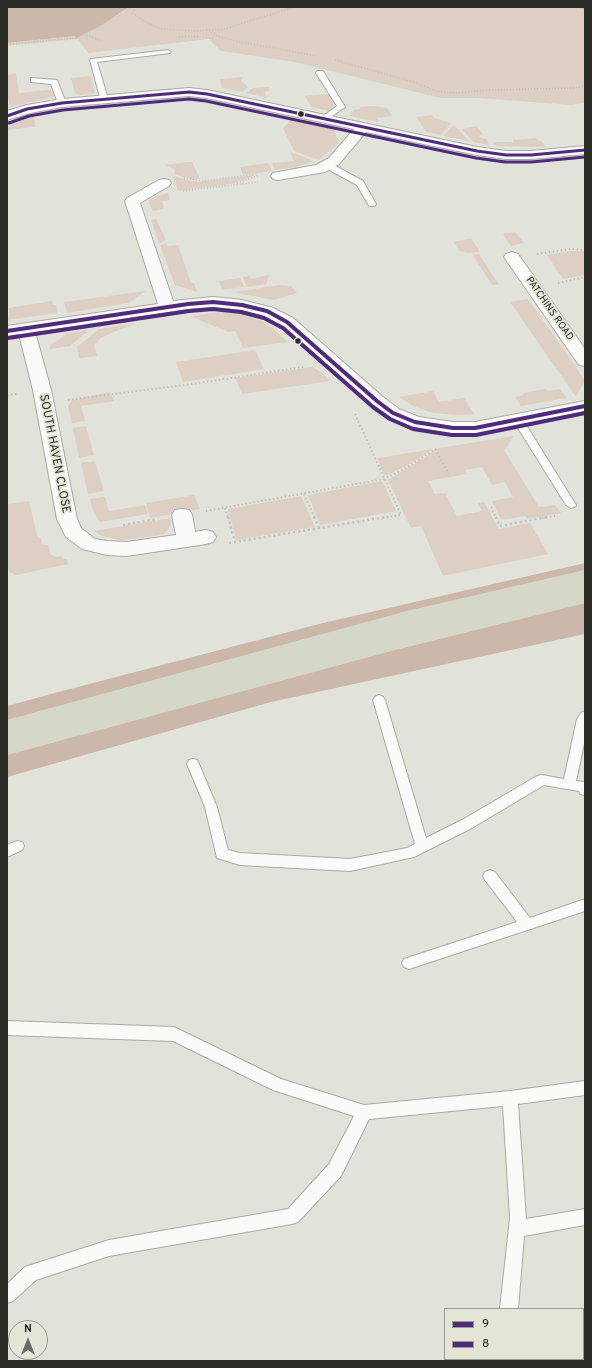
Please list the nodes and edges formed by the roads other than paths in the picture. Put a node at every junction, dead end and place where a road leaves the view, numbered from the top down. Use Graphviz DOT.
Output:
graph roads {
  1 [pos="168,52"];
  2 [pos="320,73"];
  3 [pos="34,80"];
  4 [pos="104,99"];
  5 [pos="62,103"];
  6 [pos="7,116"];
  7 [pos="325,119"];
  8 [pos="363,127"];
  9 [pos="585,150"];
  10 [pos="327,165"];
  11 [pos="278,176"];
  12 [pos="164,183"];
  13 [pos="372,204"];
  14 [pos="512,257"];
  15 [pos="167,307"];
  16 [pos="26,329"];
  17 [pos="7,331"];
  18 [pos="585,362"];
  19 [pos="585,406"];
  20 [pos="518,420"];
  21 [pos="571,505"];
  22 [pos="182,514"];
  23 [pos="379,700"];
  24 [pos="585,716"];
  25 [pos="193,764"];
  26 [pos="569,784"];
  27 [pos="585,790"];
  28 [pos="422,846"];
  29 [pos="490,876"];
  30 [pos="585,905"];
  31 [pos="527,925"];
  32 [pos="409,963"];
  33 [pos="7,1028"];
  34 [pos="585,1088"];
  35 [pos="510,1098"];
  36 [pos="364,1112"];
  37 [pos="585,1217"];
  38 [pos="517,1229"];
  39 [pos="7,1295"];
  40 [pos="509,1308"];
  1 -- 4 [label="lane"];
  2 -- 7 [label="lane"];
  3 -- 5 [label="lane"];
  4 -- 5 [label="street"];
  4 -- 7 [label="street"];
  5 -- 6 [label="street"];
  7 -- 8 [label="street"];
  8 -- 9 [label="street"];
  8 -- 10 [label="street"];
  10 -- 11 [label="street"];
  10 -- 13 [label="lane"];
  12 -- 15 [label="street"];
  14 -- 18 [label="street, PATCHINS ROAD"];
  15 -- 16 [label="street"];
  15 -- 20 [label="street"];
  16 -- 17 [label="street"];
  16 -- 22 [label="street, SOUTH HAVEN CLOSE"];
  19 -- 20 [label="street"];
  20 -- 21 [label="lane"];
  23 -- 28 [label="lane"];
  24 -- 26 [label="lane"];
  25 -- 28 [label="lane"];
  26 -- 27 [label="lane"];
  26 -- 28 [label="lane"];
  29 -- 31 [label="lane"];
  30 -- 31 [label="lane"];
  31 -- 32 [label="lane"];
  33 -- 36 [label="lane"];
  34 -- 35 [label="lane"];
  35 -- 36 [label="lane"];
  35 -- 38 [label="lane"];
  36 -- 39 [label="lane"];
  37 -- 38 [label="lane"];
  38 -- 40 [label="lane"];
}
